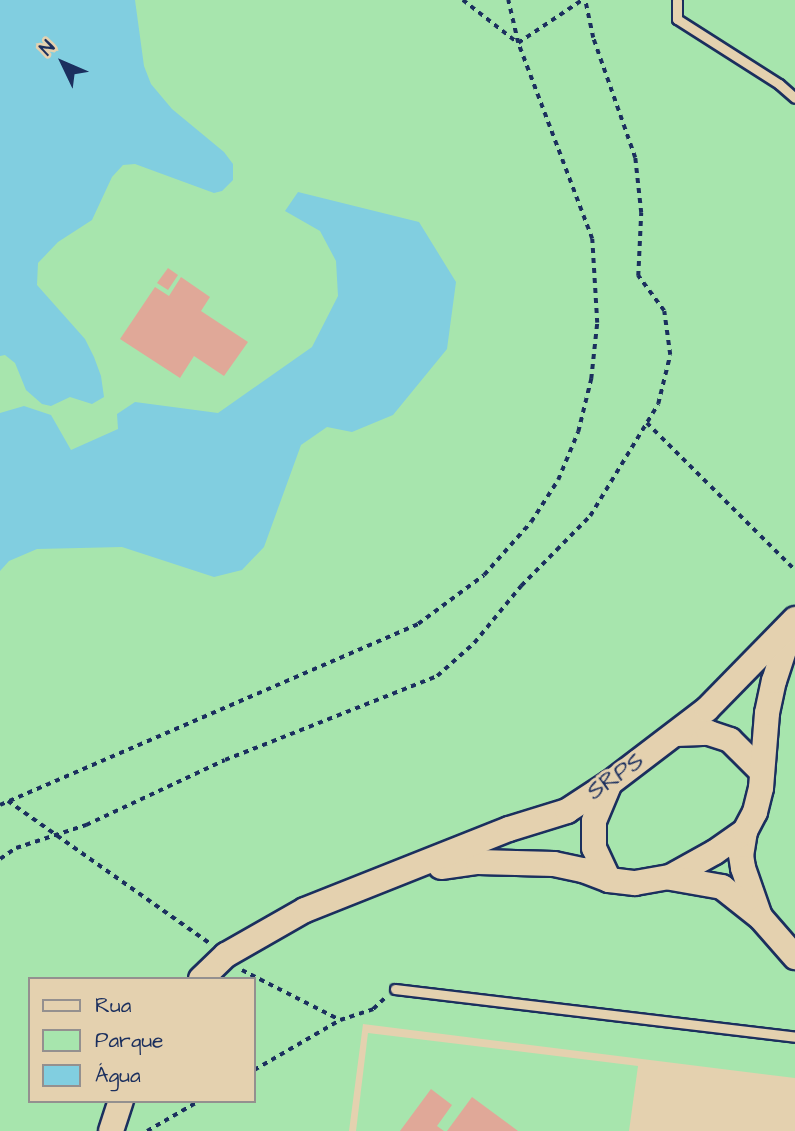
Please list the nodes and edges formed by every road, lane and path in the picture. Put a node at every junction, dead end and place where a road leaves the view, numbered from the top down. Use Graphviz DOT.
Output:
graph roads {
  1 [pos="463,0"];
  2 [pos="508,0"];
  3 [pos="583,0"];
  4 [pos="677,0"];
  5 [pos="517,43"];
  6 [pos="795,98"];
  7 [pos="646,423"];
  8 [pos="795,570"];
  9 [pos="794,620"];
  10 [pos="676,734"];
  11 [pos="762,772"];
  12 [pos="610,783"];
  13 [pos="8,802"];
  14 [pos="0,805"];
  15 [pos="745,831"];
  16 [pos="54,834"];
  17 [pos="0,859"];
  18 [pos="403,873"];
  19 [pos="670,877"];
  20 [pos="609,880"];
  21 [pos="761,918"];
  22 [pos="226,955"];
  23 [pos="795,957"];
  24 [pos="203,977"];
  25 [pos="395,989"];
  26 [pos="340,1020"];
  27 [pos="795,1037"];
  28 [pos="256,1069"];
  29 [pos="120,1103"];
  30 [pos="195,1103"];
  31 [pos="111,1131"];
  32 [pos="147,1131"];
  1 -- 5 [label="path"];
  2 -- 5 [label="path"];
  3 -- 5 [label="path"];
  3 -- 7 [label="path"];
  4 -- 6 [label="lane"];
  5 -- 13 [label="path"];
  7 -- 8 [label="path"];
  7 -- 16 [label="path"];
  9 -- 10 [label="main road, SRPS"];
  9 -- 11 [label="main road, SRPS"];
  10 -- 11 [label="main road"];
  10 -- 12 [label="main road, SRPS"];
  11 -- 15 [label="main road, SRPS"];
  12 -- 18 [label="main road, SRPS"];
  12 -- 20 [label="main road"];
  13 -- 14 [label="path"];
  13 -- 16 [label="path"];
  15 -- 19 [label="main road, SRPS"];
  15 -- 21 [label="main road, SRPS"];
  16 -- 17 [label="path"];
  16 -- 22 [label="path"];
  18 -- 20 [label="main road, SRPS"];
  18 -- 22 [label="main road, SRPS"];
  19 -- 20 [label="main road, SRPS"];
  19 -- 21 [label="main road, SRPS"];
  21 -- 23 [label="main road, SRPS"];
  22 -- 24 [label="main road, SRPS"];
  22 -- 26 [label="path"];
  25 -- 26 [label="path"];
  25 -- 27 [label="lane"];
  26 -- 28 [label="path"];
  29 -- 31 [label="main road"];
  30 -- 32 [label="path"];
}
